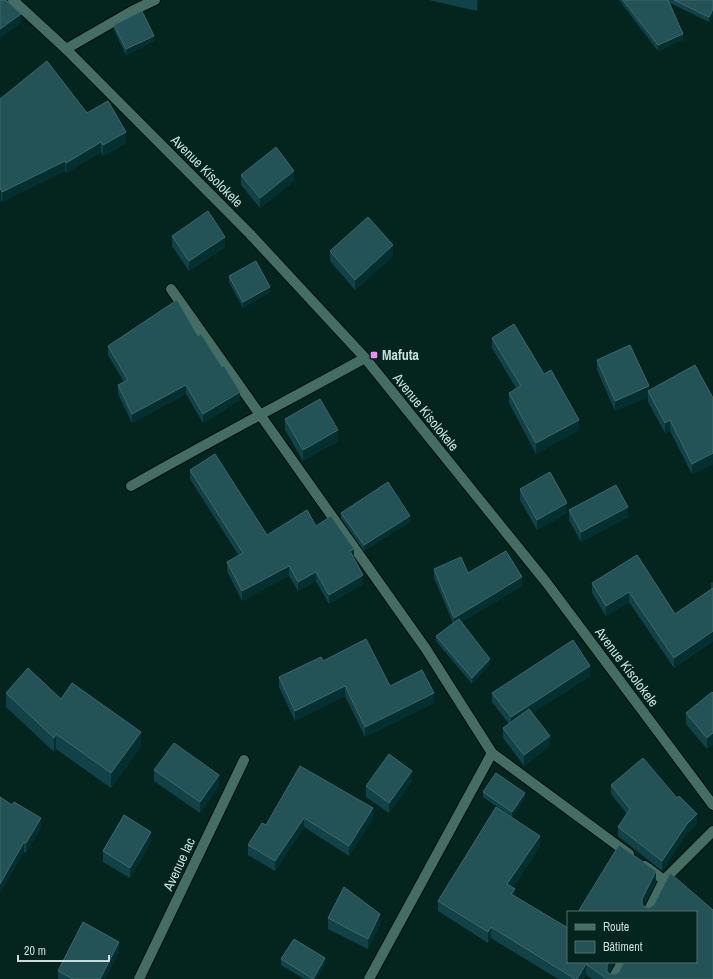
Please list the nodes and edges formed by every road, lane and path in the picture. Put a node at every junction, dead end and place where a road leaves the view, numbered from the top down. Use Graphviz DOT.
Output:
graph roads {
  1 [pos="13,0"];
  2 [pos="155,0"];
  3 [pos="66,49"];
  4 [pos="171,289"];
  5 [pos="365,358"];
  6 [pos="261,415"];
  7 [pos="130,486"];
  8 [pos="492,753"];
  9 [pos="244,760"];
  10 [pos="713,805"];
  11 [pos="713,831"];
  12 [pos="664,880"];
  13 [pos="648,911"];
  14 [pos="621,963"];
  15 [pos="139,979"];
  16 [pos="369,979"];
  17 [pos="613,979"];
  1 -- 3 [label="street, Avenue Kisolokele"];
  2 -- 3 [label="street"];
  3 -- 5 [label="street, Avenue Kisolokele"];
  4 -- 6 [label="street"];
  5 -- 6 [label="street"];
  5 -- 10 [label="street, Avenue Kisolokele"];
  6 -- 7 [label="street"];
  6 -- 8 [label="street"];
  8 -- 12 [label="street"];
  8 -- 16 [label="street"];
  9 -- 15 [label="street, Avenue lac"];
  11 -- 12 [label="street"];
  12 -- 13 [label="street"];
  14 -- 17 [label="street"];
}
